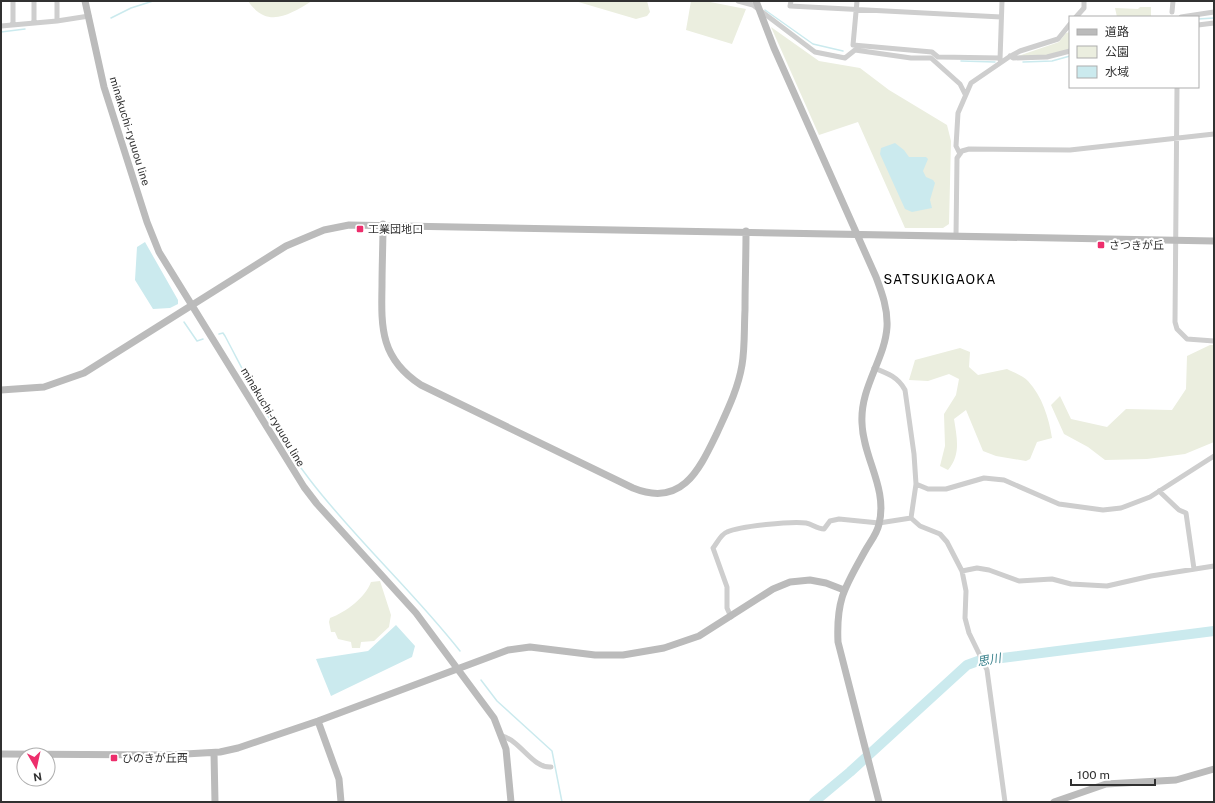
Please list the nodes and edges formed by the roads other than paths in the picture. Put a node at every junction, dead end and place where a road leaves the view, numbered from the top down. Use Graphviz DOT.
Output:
graph roads {
  1 [pos="13,1"];
  2 [pos="34,1"];
  3 [pos="57,1"];
  4 [pos="85,1"];
  5 [pos="738,1"];
  6 [pos="756,1"];
  7 [pos="791,1"];
  8 [pos="857,1"];
  9 [pos="1002,1"];
  10 [pos="1084,1"];
  11 [pos="1173,1"];
  12 [pos="758,9"];
  13 [pos="856,10"];
  14 [pos="1172,12"];
  15 [pos="1214,12"];
  16 [pos="89,16"];
  17 [pos="1077,16"];
  18 [pos="1188,16"];
  19 [pos="1001,17"];
  20 [pos="57,22"];
  21 [pos="34,23"];
  22 [pos="1214,23"];
  23 [pos="13,25"];
  24 [pos="1199,25"];
  25 [pos="1,26"];
  26 [pos="1069,27"];
  27 [pos="1069,50"];
  28 [pos="928,52"];
  29 [pos="1010,56"];
  30 [pos="927,58"];
  31 [pos="1000,60"];
  32 [pos="1177,88"];
  33 [pos="965,94"];
  34 [pos="1214,134"];
  35 [pos="1176,138"];
  36 [pos="960,154"];
  37 [pos="383,224"];
  38 [pos="746,231"];
  39 [pos="857,233"];
  40 [pos="956,236"];
  41 [pos="1176,240"];
  42 [pos="1214,241"];
  43 [pos="193,305"];
  44 [pos="1214,341"];
  45 [pos="874,368"];
  46 [pos="1,390"];
  47 [pos="1214,456"];
  48 [pos="916,484"];
  49 [pos="1159,491"];
  50 [pos="911,518"];
  51 [pos="879,523"];
  52 [pos="1214,566"];
  53 [pos="1194,569"];
  54 [pos="962,571"];
  55 [pos="844,590"];
  56 [pos="731,617"];
  57 [pos="459,668"];
  58 [pos="318,721"];
  59 [pos="502,736"];
  60 [pos="214,753"];
  61 [pos="1,754"];
  62 [pos="552,767"];
  63 [pos="1214,769"];
  64 [pos="215,802"];
  65 [pos="341,802"];
  66 [pos="511,802"];
  67 [pos="879,802"];
  68 [pos="1005,802"];
  69 [pos="1054,802"];
  1 -- 23 [label="street"];
  2 -- 21 [label="street"];
  3 -- 20 [label="street"];
  4 -- 16 [label="street, minakuchi-ryuuou line"];
  5 -- 12 [label="street"];
  6 -- 12 [label="street"];
  7 -- 13 [label="street"];
  8 -- 13 [label="street"];
  9 -- 19 [label="street"];
  10 -- 17 [label="street"];
  11 -- 14 [label="street"];
  12 -- 30 [label="street"];
  12 -- 39 [label="street"];
  13 -- 19 [label="street"];
  13 -- 28 [label="street"];
  15 -- 18 [label="street"];
  16 -- 20 [label="street"];
  16 -- 43 [label="street, minakuchi-ryuuou line"];
  19 -- 31 [label="street"];
  20 -- 21 [label="street"];
  21 -- 23 [label="street"];
  22 -- 24 [label="street"];
  23 -- 25 [label="street"];
  26 -- 29 [label="street"];
  27 -- 29 [label="street"];
  28 -- 30 [label="street"];
  28 -- 31 [label="street"];
  29 -- 31 [label="street"];
  30 -- 33 [label="street"];
  31 -- 33 [label="street"];
  32 -- 35 [label="street"];
  33 -- 36 [label="street"];
  34 -- 35 [label="street"];
  35 -- 36 [label="street"];
  35 -- 41 [label="street"];
  36 -- 40 [label="street"];
  37 -- 38 [label="street"];
  37 -- 38 [label="street"];
  37 -- 43 [label="street"];
  38 -- 39 [label="street"];
  39 -- 40 [label="street"];
  39 -- 45 [label="street"];
  40 -- 41 [label="street"];
  41 -- 42 [label="street"];
  41 -- 44 [label="street"];
  43 -- 46 [label="street"];
  43 -- 57 [label="street, minakuchi-ryuuou line"];
  45 -- 48 [label="street"];
  45 -- 51 [label="street"];
  47 -- 49 [label="street"];
  48 -- 49 [label="street"];
  48 -- 50 [label="street"];
  49 -- 53 [label="street"];
  50 -- 51 [label="street"];
  50 -- 54 [label="street"];
  51 -- 55 [label="street"];
  51 -- 56 [label="street"];
  52 -- 53 [label="street"];
  53 -- 54 [label="street"];
  54 -- 68 [label="street"];
  55 -- 56 [label="street"];
  55 -- 67 [label="street"];
  56 -- 57 [label="street"];
  57 -- 58 [label="street"];
  57 -- 59 [label="street, minakuchi-ryuuou line"];
  58 -- 60 [label="street"];
  58 -- 65 [label="street"];
  59 -- 62 [label="street"];
  59 -- 66 [label="street, minakuchi-ryuuou line"];
  60 -- 61 [label="street"];
  60 -- 64 [label="street"];
  63 -- 69 [label="street"];
}
